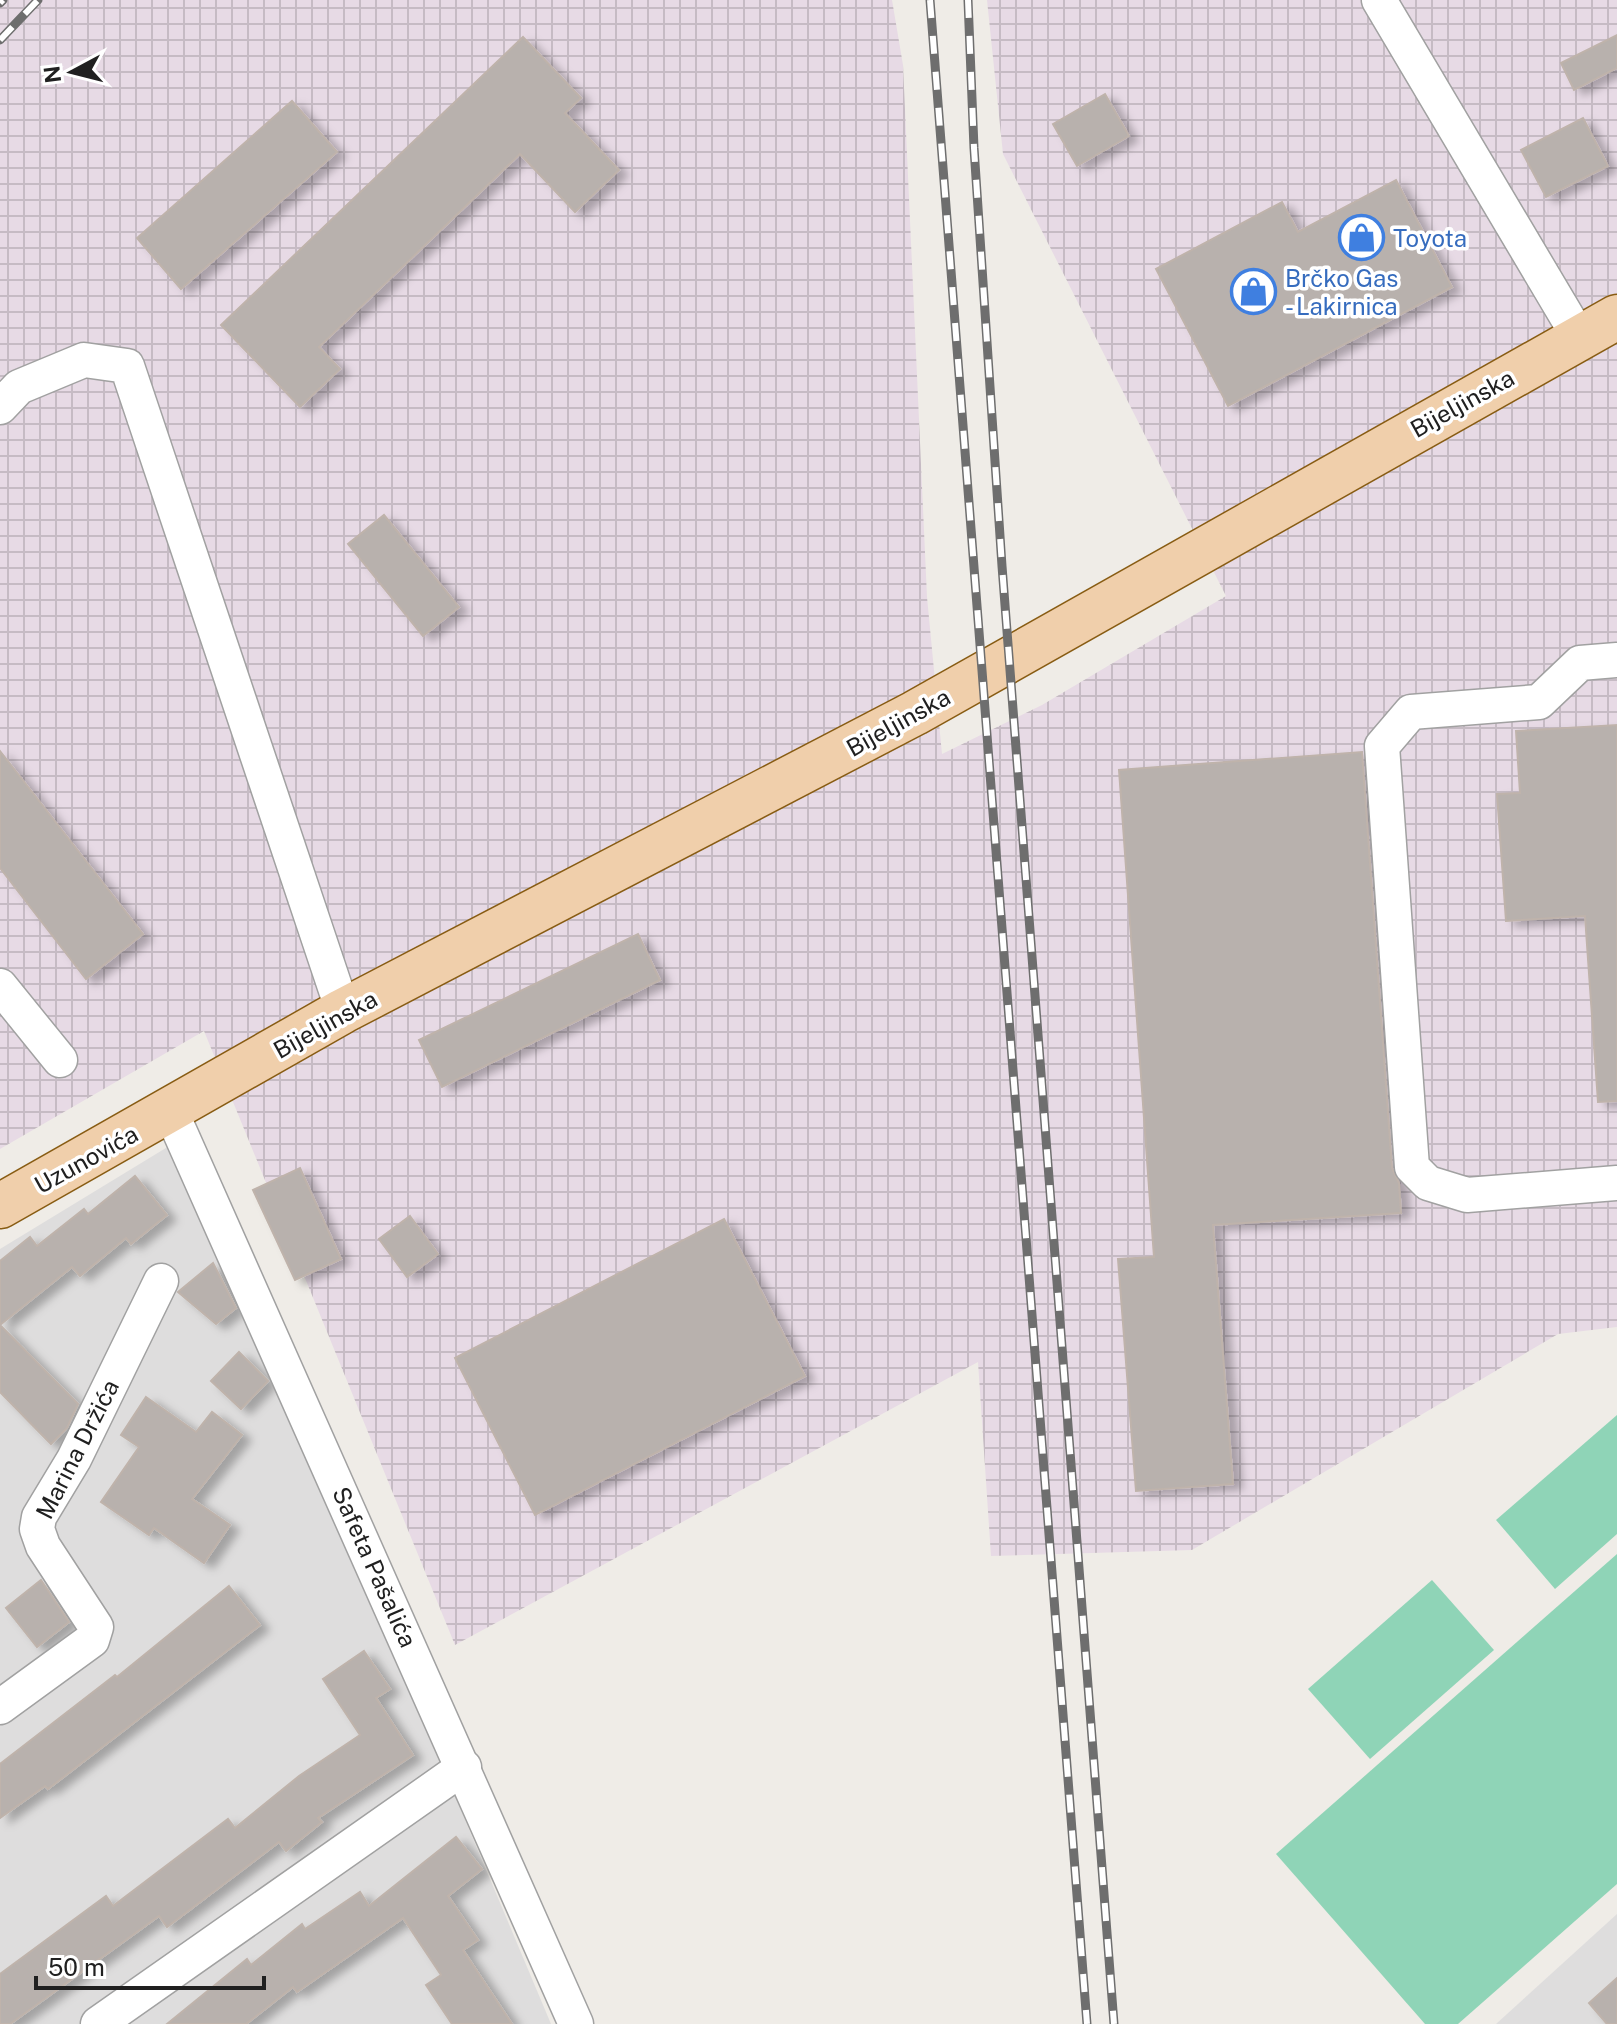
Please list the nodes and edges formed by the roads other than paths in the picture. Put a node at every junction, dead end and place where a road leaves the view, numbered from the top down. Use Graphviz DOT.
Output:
graph roads {
  1 [pos="1379,0"];
  2 [pos="1617,317"];
  3 [pos="1579,337"];
  4 [pos="0,407"];
  5 [pos="1617,660"];
  6 [pos="0,986"];
  7 [pos="343,1011"];
  8 [pos="60,1060"];
  9 [pos="171,1112"];
  10 [pos="1617,1183"];
  11 [pos="0,1206"];
  12 [pos="161,1281"];
  13 [pos="0,1707"];
  14 [pos="464,1767"];
  15 [pos="98,2024"];
  16 [pos="576,2024"];
  1 -- 3 [label="street"];
  2 -- 3 [label="main road, Bijeljinska"];
  3 -- 7 [label="main road, Bijeljinska"];
  4 -- 7 [label="street"];
  5 -- 10 [label="street"];
  6 -- 8 [label="street"];
  7 -- 9 [label="main road, Bijeljinska"];
  9 -- 11 [label="main road, Uzunovića"];
  9 -- 14 [label="street, Safeta Pašalića"];
  12 -- 13 [label="street, Marina Držića"];
  14 -- 15 [label="street"];
  14 -- 16 [label="street, Safeta Pašalića"];
}
